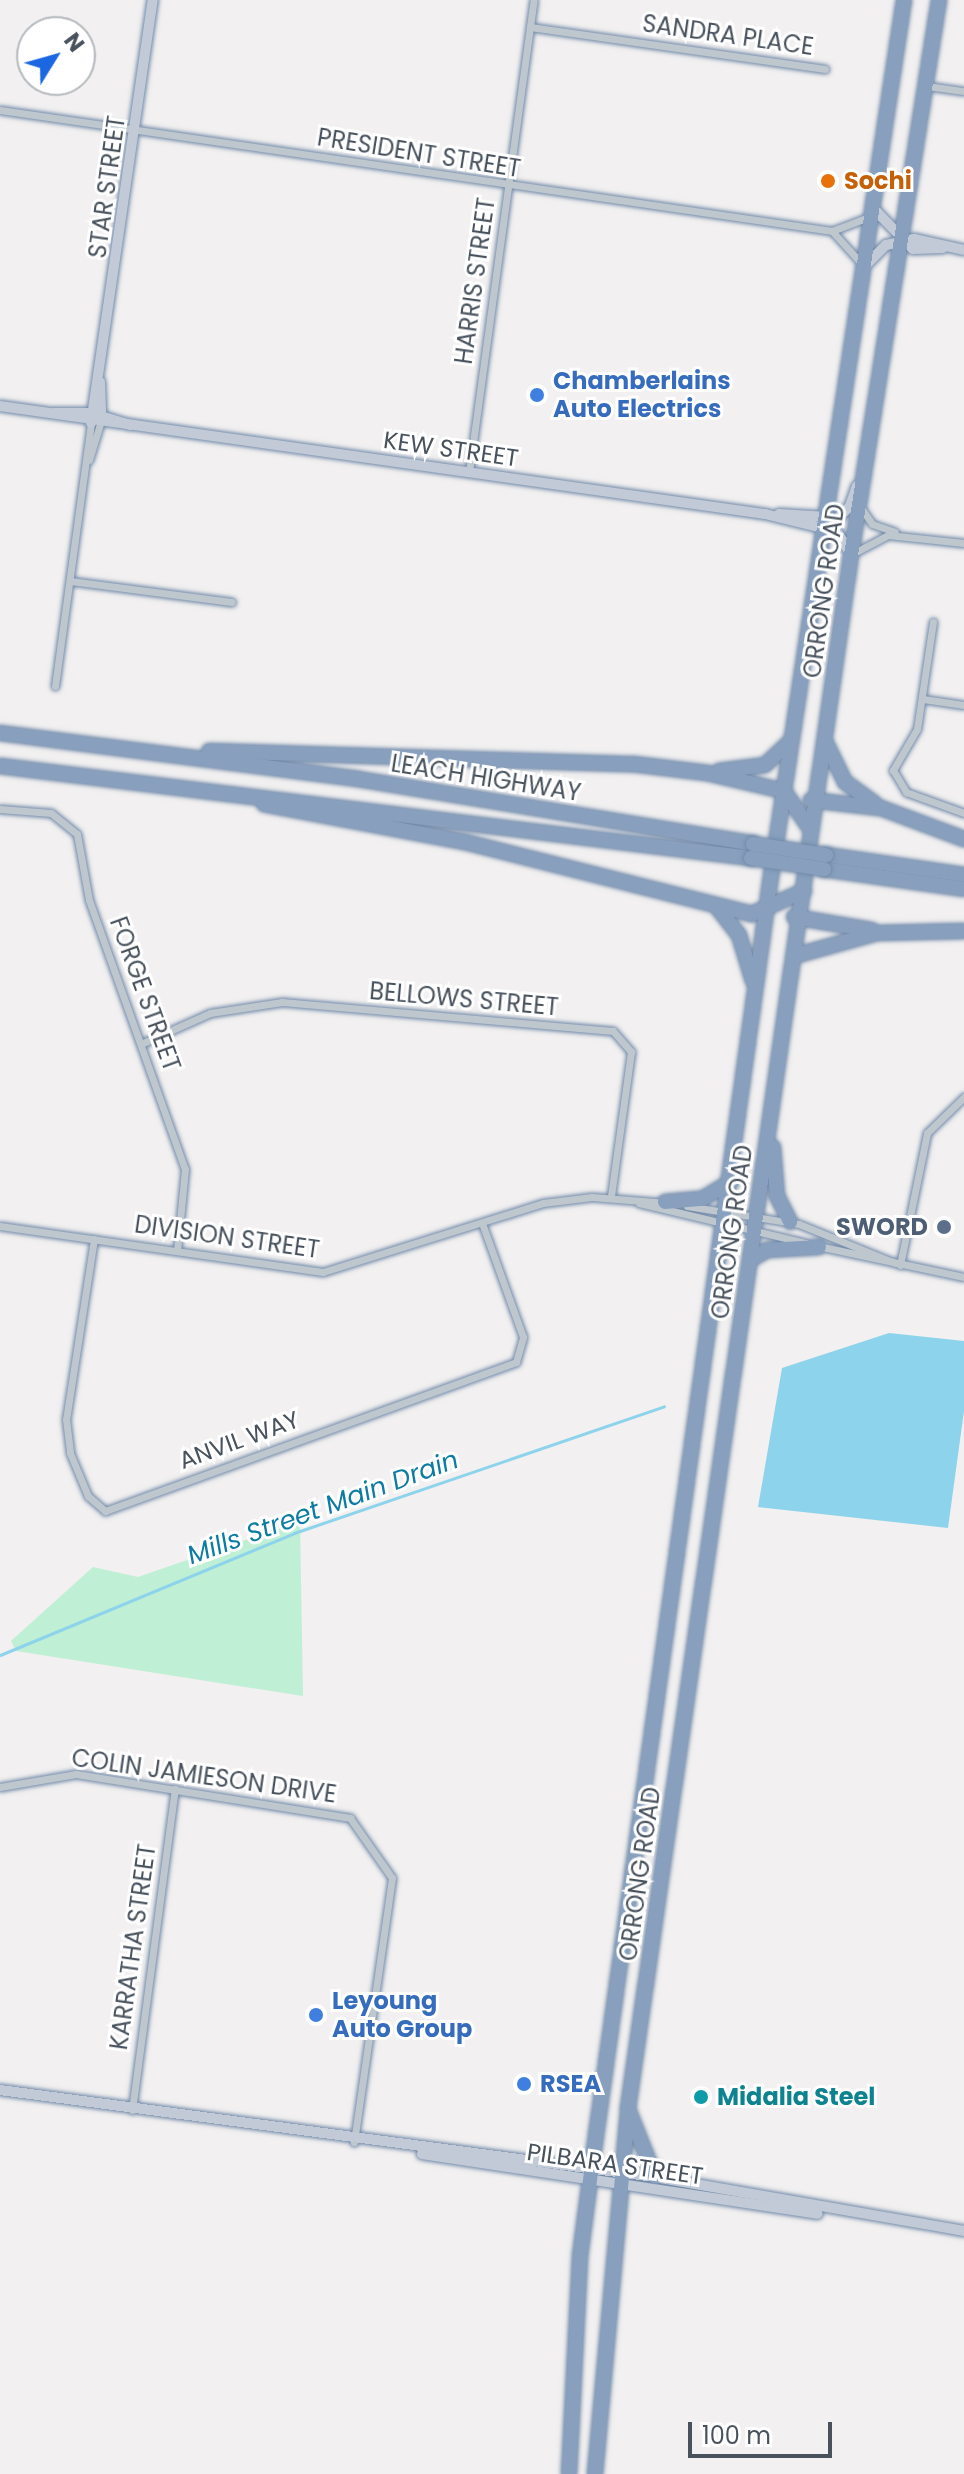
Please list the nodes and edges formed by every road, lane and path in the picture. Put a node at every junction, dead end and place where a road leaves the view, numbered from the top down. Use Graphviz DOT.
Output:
graph roads {
  1 [pos="153,0"];
  2 [pos="534,0"];
  3 [pos="904,0"];
  4 [pos="939,0"];
  5 [pos="530,27"];
  6 [pos="825,69"];
  7 [pos="927,86"];
  8 [pos="964,91"];
  9 [pos="0,110"];
  10 [pos="135,130"];
  11 [pos="507,187"];
  12 [pos="875,210"];
  13 [pos="832,231"];
  14 [pos="904,242"];
  15 [pos="964,250"];
  16 [pos="864,267"];
  17 [pos="0,406"];
  18 [pos="874,414"];
  19 [pos="96,418"];
  20 [pos="469,472"];
  21 [pos="859,505"];
  22 [pos="830,524"];
  23 [pos="900,534"];
  24 [pos="964,543"];
  25 [pos="851,555"];
  26 [pos="70,581"];
  27 [pos="232,602"];
  28 [pos="933,622"];
  29 [pos="55,686"];
  30 [pos="923,699"];
  31 [pos="964,705"];
  32 [pos="0,733"];
  33 [pos="791,741"];
  34 [pos="825,741"];
  35 [pos="129,747"];
  36 [pos="0,757"];
  37 [pos="0,766"];
  38 [pos="56,768"];
  39 [pos="707,773"];
  40 [pos="165,784"];
  41 [pos="784,791"];
  42 [pos="817,799"];
  43 [pos="799,803"];
  44 [pos="881,808"];
  45 [pos="0,809"];
  46 [pos="964,813"];
  47 [pos="778,827"];
  48 [pos="812,833"];
  49 [pos="964,839"];
  50 [pos="752,851"];
  51 [pos="825,862"];
  52 [pos="964,875"];
  53 [pos="770,883"];
  54 [pos="964,889"];
  55 [pos="804,891"];
  56 [pos="717,907"];
  57 [pos="781,907"];
  58 [pos="765,914"];
  59 [pos="800,920"];
  60 [pos="964,931"];
  61 [pos="895,932"];
  62 [pos="794,956"];
  63 [pos="755,986"];
  64 [pos="143,1043"];
  65 [pos="964,1097"];
  66 [pos="772,1106"];
  67 [pos="732,1181"];
  68 [pos="611,1197"];
  69 [pos="630,1200"];
  70 [pos="665,1202"];
  71 [pos="726,1219"];
  72 [pos="756,1222"];
  73 [pos="790,1222"];
  74 [pos="482,1223"];
  75 [pos="0,1226"];
  76 [pos="94,1239"];
  77 [pos="819,1247"];
  78 [pos="177,1250"];
  79 [pos="750,1260"];
  80 [pos="898,1264"];
  81 [pos="964,1277"];
  82 [pos="0,1787"];
  83 [pos="175,1789"];
  84 [pos="0,2090"];
  85 [pos="628,2108"];
  86 [pos="132,2110"];
  87 [pos="354,2142"];
  88 [pos="591,2175"];
  89 [pos="655,2177"];
  90 [pos="618,2178"];
  91 [pos="823,2212"];
  92 [pos="964,2231"];
  93 [pos="569,2474"];
  94 [pos="595,2474"];
  1 -- 10 [label="street, STAR STREET"];
  2 -- 5 [label="street, HARRIS STREET"];
  3 -- 12 [label="highway, ORRONG ROAD"];
  4 -- 7 [label="highway, ORRONG ROAD"];
  5 -- 6 [label="street, SANDRA PLACE"];
  5 -- 11 [label="street, HARRIS STREET"];
  7 -- 8 [label="street"];
  7 -- 14 [label="highway, ORRONG ROAD"];
  9 -- 10 [label="street, PRESIDENT STREET"];
  10 -- 11 [label="street, PRESIDENT STREET"];
  10 -- 19 [label="street, STAR STREET"];
  11 -- 13 [label="street, PRESIDENT STREET"];
  11 -- 20 [label="street, HARRIS STREET"];
  12 -- 13 [label="street, PRESIDENT STREET"];
  12 -- 14 [label="street"];
  12 -- 16 [label="highway, ORRONG ROAD"];
  13 -- 16 [label="street"];
  14 -- 15 [label="street"];
  14 -- 16 [label="street"];
  14 -- 18 [label="highway, ORRONG ROAD"];
  16 -- 22 [label="highway, ORRONG ROAD"];
  17 -- 19 [label="street, KEW STREET"];
  18 -- 21 [label="highway, ORRONG ROAD"];
  18 -- 22 [label="street"];
  19 -- 20 [label="street, KEW STREET"];
  19 -- 26 [label="street, STAR STREET"];
  20 -- 22 [label="street, KEW STREET"];
  21 -- 23 [label="street"];
  21 -- 25 [label="highway, ORRONG ROAD"];
  22 -- 25 [label="street"];
  22 -- 33 [label="highway, ORRONG ROAD"];
  23 -- 24 [label="street"];
  23 -- 25 [label="street"];
  25 -- 34 [label="highway, ORRONG ROAD"];
  26 -- 27 [label="street"];
  26 -- 29 [label="street, STAR STREET"];
  28 -- 30 [label="street"];
  30 -- 31 [label="street"];
  30 -- 46 [label="street"];
  32 -- 35 [label="highway, LEACH HIGHWAY"];
  33 -- 39 [label="highway"];
  33 -- 41 [label="highway, ORRONG ROAD"];
  34 -- 42 [label="highway, ORRONG ROAD"];
  34 -- 44 [label="highway"];
  35 -- 39 [label="highway"];
  35 -- 50 [label="highway, LEACH HIGHWAY"];
  36 -- 38 [label="highway"];
  37 -- 38 [label="highway"];
  38 -- 40 [label="highway, LEACH HIGHWAY"];
  39 -- 41 [label="highway"];
  40 -- 50 [label="highway, LEACH HIGHWAY"];
  40 -- 56 [label="highway"];
  41 -- 43 [label="highway"];
  41 -- 47 [label="highway, ORRONG ROAD"];
  42 -- 43 [label="highway"];
  42 -- 44 [label="highway"];
  42 -- 48 [label="highway, ORRONG ROAD"];
  43 -- 47 [label="highway"];
  43 -- 48 [label="highway"];
  44 -- 49 [label="highway"];
  45 -- 64 [label="street, FORGE STREET"];
  47 -- 53 [label="highway, ORRONG ROAD"];
  48 -- 55 [label="highway, ORRONG ROAD"];
  50 -- 51 [label="highway, LEACH HIGHWAY, bridge"];
  51 -- 52 [label="highway, LEACH HIGHWAY"];
  51 -- 54 [label="highway, LEACH HIGHWAY"];
  53 -- 57 [label="highway"];
  53 -- 58 [label="highway, ORRONG ROAD"];
  55 -- 57 [label="highway"];
  55 -- 59 [label="highway, ORRONG ROAD"];
  56 -- 58 [label="highway"];
  56 -- 63 [label="highway"];
  57 -- 58 [label="highway"];
  57 -- 59 [label="highway"];
  58 -- 63 [label="highway, ORRONG ROAD"];
  59 -- 61 [label="highway"];
  59 -- 62 [label="highway, ORRONG ROAD"];
  60 -- 61 [label="highway"];
  61 -- 62 [label="highway"];
  62 -- 66 [label="highway, ORRONG ROAD"];
  63 -- 67 [label="highway, ORRONG ROAD"];
  64 -- 68 [label="street, BELLOWS STREET"];
  64 -- 78 [label="street, FORGE STREET"];
  65 -- 80 [label="street"];
  66 -- 72 [label="highway, ORRONG ROAD"];
  66 -- 73 [label="highway"];
  67 -- 70 [label="highway"];
  67 -- 71 [label="highway, ORRONG ROAD"];
  68 -- 69 [label="street, DIVISION STREET"];
  68 -- 74 [label="street, DIVISION STREET"];
  69 -- 70 [label="street, DIVISION STREET"];
  69 -- 71 [label="street, DIVISION STREET"];
  70 -- 71 [label="street, DIVISION STREET"];
  71 -- 72 [label="street"];
  71 -- 72 [label="street"];
  71 -- 88 [label="highway, ORRONG ROAD"];
  72 -- 73 [label="street"];
  72 -- 77 [label="street"];
  72 -- 79 [label="highway, ORRONG ROAD"];
  73 -- 80 [label="street"];
  74 -- 76 [label="street, ANVIL WAY"];
  74 -- 78 [label="street, DIVISION STREET"];
  75 -- 76 [label="street, DIVISION STREET"];
  76 -- 78 [label="street, DIVISION STREET"];
  77 -- 79 [label="highway"];
  77 -- 80 [label="street"];
  79 -- 85 [label="highway, ORRONG ROAD"];
  80 -- 81 [label="street"];
  82 -- 83 [label="street, COLIN JAMIESON DRIVE"];
  83 -- 86 [label="street, KARRATHA STREET"];
  83 -- 87 [label="street, COLIN JAMIESON DRIVE"];
  84 -- 86 [label="street, PILBARA STREET"];
  85 -- 89 [label="highway"];
  85 -- 90 [label="highway, ORRONG ROAD"];
  86 -- 87 [label="street, PILBARA STREET"];
  87 -- 88 [label="street, PILBARA STREET"];
  88 -- 90 [label="street, PILBARA STREET"];
  88 -- 93 [label="highway, ORRONG ROAD"];
  89 -- 90 [label="street, PILBARA STREET"];
  89 -- 91 [label="street, PILBARA STREET"];
  90 -- 91 [label="street, PILBARA STREET"];
  90 -- 94 [label="highway, ORRONG ROAD"];
  91 -- 92 [label="street, PILBARA STREET"];
}
